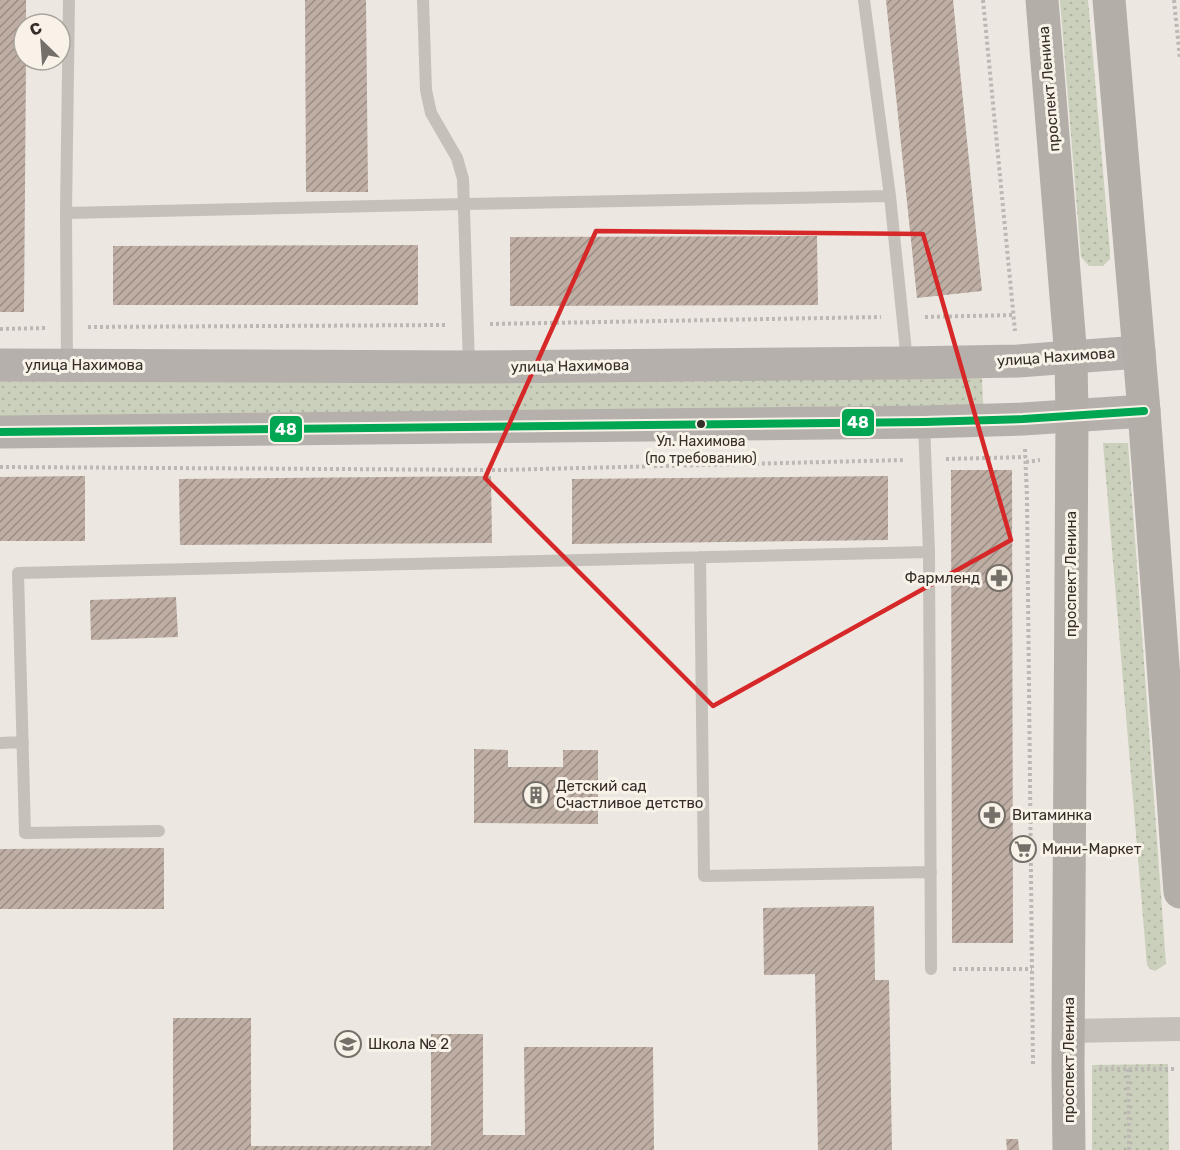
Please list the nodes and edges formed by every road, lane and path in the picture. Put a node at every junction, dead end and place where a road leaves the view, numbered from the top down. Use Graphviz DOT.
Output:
graph roads {
  1 [pos="69,0"];
  2 [pos="423,0"];
  3 [pos="864,0"];
  4 [pos="983,0"];
  5 [pos="1042,0"];
  6 [pos="1109,0"];
  7 [pos="1174,0"];
  8 [pos="1180,59"];
  9 [pos="890,196"];
  10 [pos="465,204"];
  11 [pos="66,213"];
  12 [pos="1014,315"];
  13 [pos="903,317"];
  14 [pos="468,325"];
  15 [pos="67,328"];
  16 [pos="0,329"];
  17 [pos="1016,336"];
  18 [pos="1139,352"];
  19 [pos="1071,358"];
  20 [pos="907,363"];
  21 [pos="0,365"];
  22 [pos="67,365"];
  23 [pos="470,367"];
  24 [pos="1144,411"];
  25 [pos="1072,416"];
  26 [pos="924,422"];
  27 [pos="0,432"];
  28 [pos="1025,445"];
  29 [pos="1025,457"];
  30 [pos="925,460"];
  31 [pos="0,467"];
  32 [pos="929,552"];
  33 [pos="700,557"];
  34 [pos="23,742"];
  35 [pos="0,743"];
  36 [pos="159,831"];
  37 [pos="931,872"];
  38 [pos="1180,892"];
  39 [pos="931,969"];
  40 [pos="1180,1029"];
  41 [pos="1068,1031"];
  42 [pos="1089,1068"];
  43 [pos="1128,1069"];
  44 [pos="1175,1069"];
  45 [pos="1069,1150"];
  46 [pos="1129,1150"];
  1 -- 11 [label="lane"];
  2 -- 10 [label="lane"];
  3 -- 9 [label="lane"];
  4 -- 12 [label="path"];
  5 -- 19 [label="main road, проспект Ленина"];
  6 -- 18 [label="main road"];
  7 -- 8 [label="path"];
  9 -- 10 [label="lane"];
  9 -- 13 [label="lane"];
  10 -- 11 [label="lane"];
  10 -- 14 [label="lane"];
  11 -- 15 [label="lane"];
  12 -- 13 [label="path"];
  12 -- 17 [label="path"];
  13 -- 14 [label="path"];
  13 -- 20 [label="lane"];
  14 -- 15 [label="path"];
  14 -- 23 [label="lane"];
  15 -- 16 [label="path"];
  15 -- 22 [label="lane"];
  18 -- 19 [label="street, улица Нахимова"];
  18 -- 24 [label="main road"];
  19 -- 20 [label="street, улица Нахимова"];
  19 -- 25 [label="main road, проспект Ленина"];
  20 -- 23 [label="street, улица Нахимова"];
  21 -- 22 [label="street, улица Нахимова"];
  22 -- 23 [label="street, улица Нахимова"];
  24 -- 25 [label="street"];
  24 -- 38 [label="main road"];
  25 -- 26 [label="street"];
  25 -- 41 [label="main road, проспект Ленина"];
  26 -- 27 [label="street"];
  26 -- 30 [label="lane"];
  28 -- 29 [label="path"];
  29 -- 30 [label="path"];
  29 -- 39 [label="path"];
  30 -- 31 [label="path"];
  30 -- 32 [label="lane"];
  32 -- 33 [label="lane"];
  32 -- 37 [label="lane"];
  33 -- 34 [label="lane"];
  33 -- 37 [label="lane"];
  34 -- 35 [label="lane"];
  34 -- 36 [label="lane"];
  37 -- 39 [label="lane"];
  40 -- 41 [label="street"];
  41 -- 45 [label="main road, проспект Ленина"];
  42 -- 43 [label="path"];
  43 -- 44 [label="path"];
  43 -- 46 [label="path"];
}
